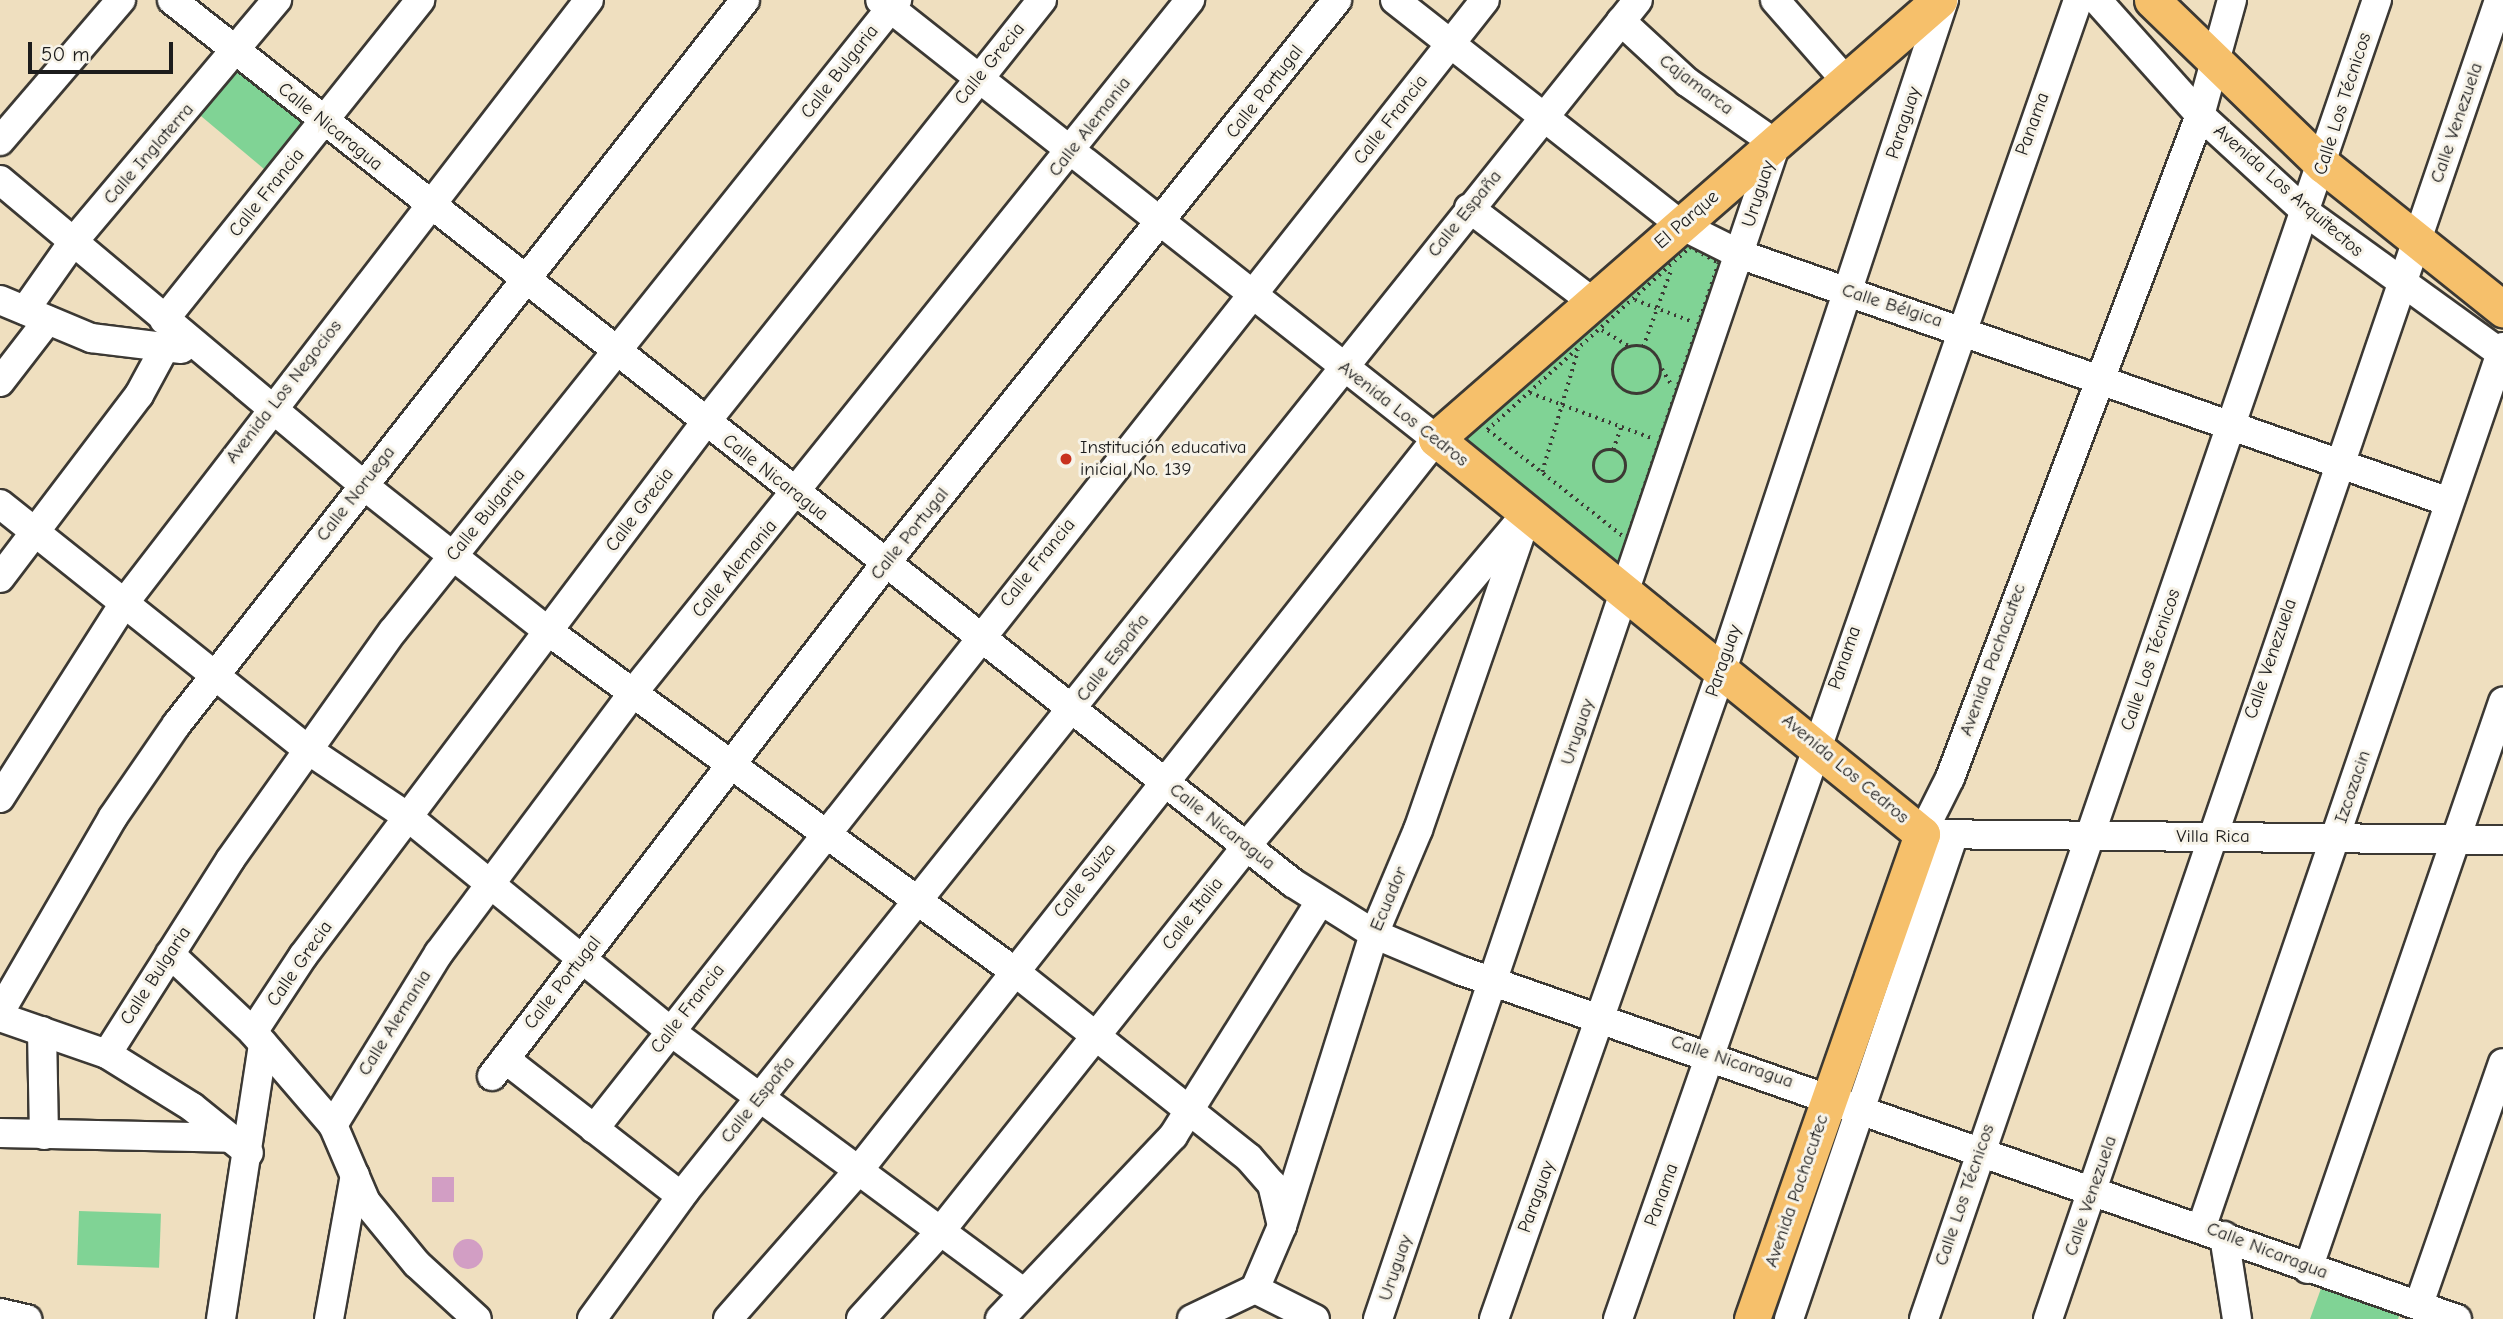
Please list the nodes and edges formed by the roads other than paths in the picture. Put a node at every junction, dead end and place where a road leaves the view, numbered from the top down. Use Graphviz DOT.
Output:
graph roads {
  1 [pos="121,0"];
  2 [pos="173,0"];
  3 [pos="277,0"];
  4 [pos="420,0"];
  5 [pos="589,0"];
  6 [pos="745,0"];
  7 [pos="1042,0"];
  8 [pos="1191,0"];
  9 [pos="1337,0"];
  10 [pos="1395,0"];
  11 [pos="1485,0"];
  12 [pos="1775,0"];
  13 [pos="2078,0"];
  14 [pos="2097,0"];
  15 [pos="2152,0"];
  16 [pos="2231,0"];
  17 [pos="2377,0"];
  18 [pos="2499,0"];
  19 [pos="889,3"];
  20 [pos="1932,3"];
  21 [pos="1629,11"];
  22 [pos="1451,44"];
  23 [pos="2494,44"];
  24 [pos="236,52"];
  25 [pos="2211,62"];
  26 [pos="978,79"];
  27 [pos="1847,82"];
  28 [pos="2200,115"];
  29 [pos="1542,117"];
  30 [pos="324,123"];
  31 [pos="0,141"];
  32 [pos="1776,144"];
  33 [pos="1069,153"];
  34 [pos="2323,164"];
  35 [pos="0,180"];
  36 [pos="429,208"];
  37 [pos="1469,208"];
  38 [pos="2307,213"];
  39 [pos="1681,225"];
  40 [pos="1160,226"];
  41 [pos="2416,240"];
  42 [pos="73,242"];
  43 [pos="1739,254"];
  44 [pos="522,281"];
  45 [pos="2400,285"];
  46 [pos="1849,292"];
  47 [pos="1252,297"];
  48 [pos="2503,309"];
  49 [pos="24,310"];
  50 [pos="164,320"];
  51 [pos="1588,322"];
  52 [pos="1958,328"];
  53 [pos="164,349"];
  54 [pos="200,350"];
  55 [pos="2502,351"];
  56 [pos="617,354"];
  57 [pos="1343,367"];
  58 [pos="2097,379"];
  59 [pos="0,382"];
  60 [pos="271,408"];
  61 [pos="705,423"];
  62 [pos="2231,428"];
  63 [pos="1436,439"];
  64 [pos="2339,463"];
  65 [pos="363,485"];
  66 [pos="797,494"];
  67 [pos="2449,502"];
  68 [pos="0,504"];
  69 [pos="1528,512"];
  70 [pos="32,529"];
  71 [pos="455,554"];
  72 [pos="885,564"];
  73 [pos="0,578"];
  74 [pos="1627,589"];
  75 [pos="125,602"];
  76 [pos="548,631"];
  77 [pos="978,636"];
  78 [pos="1723,667"];
  79 [pos="215,676"];
  80 [pos="632,694"];
  81 [pos="2503,702"];
  82 [pos="1072,709"];
  83 [pos="1816,743"];
  84 [pos="308,750"];
  85 [pos="729,767"];
  86 [pos="1163,780"];
  87 [pos="0,799"];
  88 [pos="408,817"];
  89 [pos="1938,834"];
  90 [pos="823,835"];
  91 [pos="2089,836"];
  92 [pos="2210,838"];
  93 [pos="2336,838"];
  94 [pos="2456,840"];
  95 [pos="2503,840"];
  96 [pos="1248,844"];
  97 [pos="490,885"];
  98 [pos="1320,902"];
  99 [pos="916,903"];
  100 [pos="1374,934"];
  101 [pos="170,954"];
  102 [pos="580,961"];
  103 [pos="1014,971"];
  104 [pos="1493,981"];
  105 [pos="0,1015"];
  106 [pos="1601,1018"];
  107 [pos="42,1031"];
  108 [pos="670,1031"];
  109 [pos="1098,1037"];
  110 [pos="258,1038"];
  111 [pos="107,1054"];
  112 [pos="1712,1055"];
  113 [pos="2503,1063"];
  114 [pos="760,1097"];
  115 [pos="1846,1101"];
  116 [pos="1188,1114"];
  117 [pos="333,1125"];
  118 [pos="594,1129"];
  119 [pos="0,1133"];
  120 [pos="44,1135"];
  121 [pos="239,1145"];
  122 [pos="1981,1148"];
  123 [pos="858,1171"];
  124 [pos="355,1175"];
  125 [pos="2094,1188"];
  126 [pos="681,1196"];
  127 [pos="1282,1226"];
  128 [pos="2213,1231"];
  129 [pos="939,1233"];
  130 [pos="2308,1269"];
  131 [pos="1255,1289"];
  132 [pos="1022,1292"];
  133 [pos="2419,1304"];
  134 [pos="0,1313"];
  135 [pos="26,1319"];
  136 [pos="221,1319"];
  137 [pos="329,1319"];
  138 [pos="477,1319"];
  139 [pos="592,1319"];
  140 [pos="728,1319"];
  141 [pos="860,1319"];
  142 [pos="1000,1319"];
  143 [pos="1192,1319"];
  144 [pos="1315,1319"];
  145 [pos="1378,1319"];
  146 [pos="1494,1319"];
  147 [pos="1618,1319"];
  148 [pos="1752,1319"];
  149 [pos="1789,1319"];
  150 [pos="1924,1319"];
  151 [pos="2048,1319"];
  152 [pos="2238,1319"];
  153 [pos="2457,1319"];
  1 -- 31 [label="street"];
  2 -- 24 [label="street, Calle Nicaragua"];
  3 -- 24 [label="street, Calle Inglaterra"];
  4 -- 30 [label="street, Calle Francia"];
  5 -- 36 [label="street, Avenida Los Negocios"];
  6 -- 44 [label="street, Calle Noruega"];
  7 -- 26 [label="street, Calle Grecia"];
  8 -- 33 [label="street, Calle Alemania"];
  9 -- 40 [label="street, Calle Portugal"];
  10 -- 22 [label="street, Calle Bélgica"];
  11 -- 22 [label="street, Calle Francia"];
  12 -- 27 [label="street"];
  13 -- 52 [label="street, Panama"];
  14 -- 28 [label="street, Avenida Los Arquitectos"];
  15 -- 25 [label="main road"];
  16 -- 25 [label="street, Avenida Pachacutec"];
  17 -- 34 [label="street, Calle Los Técnicos"];
  18 -- 23 [label="street, Calle Venezuela"];
  19 -- 26 [label="street, Avenida Los Cedros"];
  19 -- 56 [label="street, Calle Bulgaria"];
  20 -- 27 [label="main road, El Parque"];
  20 -- 46 [label="street, Paraguay"];
  21 -- 29 [label="street, Calle España"];
  21 -- 32 [label="street, Cajamarca"];
  22 -- 29 [label="street, Calle Bélgica"];
  22 -- 47 [label="street, Calle Francia"];
  23 -- 41 [label="street, Calle Venezuela"];
  24 -- 30 [label="street, Calle Nicaragua"];
  24 -- 42 [label="street, Calle Inglaterra"];
  25 -- 28 [label="street, Avenida Pachacutec"];
  25 -- 34 [label="main road"];
  26 -- 33 [label="street, Avenida Los Cedros"];
  26 -- 61 [label="street, Calle Grecia"];
  27 -- 32 [label="main road, El Parque"];
  28 -- 38 [label="street, Avenida Los Arquitectos"];
  28 -- 58 [label="street, Avenida Pachacutec"];
  29 -- 37 [label="street, Calle España"];
  29 -- 39 [label="street, Calle Bélgica"];
  30 -- 36 [label="street, Calle Nicaragua"];
  30 -- 50 [label="street, Calle Francia"];
  32 -- 39 [label="main road, El Parque"];
  32 -- 43 [label="street, Uruguay"];
  33 -- 40 [label="street, Avenida Los Cedros"];
  33 -- 66 [label="street, Calle Alemania"];
  34 -- 38 [label="street, Calle Los Técnicos"];
  34 -- 41 [label="main road"];
  35 -- 42 [label="street"];
  36 -- 44 [label="street, Calle Nicaragua"];
  36 -- 60 [label="street, Avenida Los Negocios"];
  37 -- 51 [label="street"];
  37 -- 57 [label="street, Calle España"];
  38 -- 45 [label="street, Avenida Los Arquitectos"];
  38 -- 62 [label="street, Calle Los Técnicos"];
  39 -- 43 [label="street, Calle Bélgica"];
  39 -- 51 [label="main road, El Parque"];
  40 -- 47 [label="street, Avenida Los Cedros"];
  40 -- 72 [label="street, Calle Portugal"];
  41 -- 45 [label="street, Calle Venezuela"];
  41 -- 48 [label="main road"];
  42 -- 49 [label="street, Calle Inglaterra"];
  42 -- 50 [label="street"];
  43 -- 46 [label="street, Calle Bélgica"];
  43 -- 74 [label="street, Uruguay"];
  44 -- 56 [label="street, Calle Nicaragua"];
  44 -- 65 [label="street, Calle Noruega"];
  45 -- 55 [label="street, Avenida Los Arquitectos"];
  45 -- 64 [label="street, Calle Venezuela"];
  46 -- 52 [label="street, Calle Bélgica"];
  46 -- 78 [label="street, Paraguay"];
  47 -- 57 [label="street, Avenida Los Cedros"];
  47 -- 77 [label="street, Calle Francia"];
  49 -- 53 [label="street"];
  49 -- 59 [label="street, Calle Inglaterra"];
  50 -- 54 [label="street"];
  51 -- 63 [label="main road, El Parque"];
  52 -- 58 [label="street, Calle Bélgica"];
  52 -- 83 [label="street, Panama"];
  53 -- 54 [label="street"];
  53 -- 70 [label="street"];
  54 -- 60 [label="street"];
  55 -- 67 [label="street, Izcozacin"];
  56 -- 61 [label="street, Calle Nicaragua"];
  56 -- 71 [label="street, Calle Bulgaria"];
  57 -- 63 [label="street, Avenida Los Cedros"];
  57 -- 82 [label="street, Calle España"];
  58 -- 62 [label="street, Calle Bélgica"];
  58 -- 89 [label="street, Avenida Pachacutec"];
  60 -- 65 [label="street"];
  60 -- 75 [label="street, Avenida Los Negocios"];
  61 -- 66 [label="street, Calle Nicaragua"];
  61 -- 76 [label="street, Calle Grecia"];
  62 -- 64 [label="street, Calle Bélgica"];
  62 -- 91 [label="street, Calle Los Técnicos"];
  63 -- 69 [label="main road, Avenida Los Cedros"];
  63 -- 86 [label="street, Calle Suiza"];
  64 -- 67 [label="street, Calle Bélgica"];
  64 -- 92 [label="street, Calle Venezuela"];
  65 -- 71 [label="street"];
  65 -- 79 [label="street, Calle Noruega"];
  66 -- 72 [label="street, Calle Nicaragua"];
  66 -- 80 [label="street, Calle Alemania"];
  67 -- 93 [label="street, Izcozacin"];
  68 -- 70 [label="street"];
  69 -- 74 [label="main road, Avenida Los Cedros"];
  69 -- 96 [label="street, Calle Italia"];
  69 -- 100 [label="street, Ecuador"];
  70 -- 73 [label="street"];
  70 -- 75 [label="street"];
  71 -- 76 [label="street"];
  71 -- 84 [label="street, Calle Bulgaria"];
  72 -- 77 [label="street, Calle Nicaragua"];
  72 -- 85 [label="street, Calle Portugal"];
  74 -- 78 [label="main road, Avenida Los Cedros"];
  74 -- 104 [label="street, Uruguay"];
  75 -- 79 [label="street"];
  75 -- 87 [label="street, Avenida Los Negocios"];
  76 -- 80 [label="street"];
  76 -- 88 [label="street, Calle Grecia"];
  77 -- 82 [label="street, Calle Nicaragua"];
  77 -- 90 [label="street, Calle Francia"];
  78 -- 83 [label="main road, Avenida Los Cedros"];
  78 -- 106 [label="street, Paraguay"];
  79 -- 84 [label="street"];
  79 -- 105 [label="street, Calle Noruega"];
  80 -- 85 [label="street"];
  80 -- 97 [label="street, Calle Alemania"];
  81 -- 94 [label="street"];
  82 -- 86 [label="street, Calle Nicaragua"];
  82 -- 99 [label="street, Calle España"];
  83 -- 89 [label="main road, Avenida Los Cedros"];
  83 -- 112 [label="street, Panama"];
  84 -- 88 [label="street"];
  84 -- 101 [label="street, Calle Bulgaria"];
  85 -- 90 [label="street"];
  85 -- 102 [label="street, Calle Portugal"];
  86 -- 96 [label="street, Calle Nicaragua"];
  86 -- 103 [label="street, Calle Suiza"];
  88 -- 97 [label="street"];
  88 -- 110 [label="street, Calle Grecia"];
  89 -- 91 [label="street, Villa Rica"];
  89 -- 115 [label="main road, Avenida Pachacutec"];
  90 -- 99 [label="street"];
  90 -- 108 [label="street, Calle Francia"];
  91 -- 92 [label="street, Villa Rica"];
  91 -- 122 [label="street, Calle Los Técnicos"];
  92 -- 93 [label="street, Villa Rica"];
  92 -- 125 [label="street, Calle Venezuela"];
  93 -- 94 [label="street, Villa Rica"];
  93 -- 128 [label="street, Izcozacin"];
  94 -- 95 [label="street, Villa Rica"];
  94 -- 130 [label="street"];
  96 -- 98 [label="street, Calle Nicaragua"];
  96 -- 109 [label="street, Calle Italia"];
  97 -- 102 [label="street"];
  97 -- 117 [label="street, Calle Alemania"];
  98 -- 100 [label="street, Calle Nicaragua"];
  98 -- 116 [label="street"];
  99 -- 103 [label="street"];
  99 -- 114 [label="street, Calle España"];
  100 -- 104 [label="street, Calle Nicaragua"];
  100 -- 127 [label="street, Ecuador"];
  101 -- 110 [label="street"];
  101 -- 111 [label="street, Calle Bulgaria"];
  102 -- 108 [label="street"];
  102 -- 118 [label="street, Calle Portugal"];
  103 -- 109 [label="street"];
  103 -- 123 [label="street, Calle Suiza"];
  104 -- 106 [label="street, Calle Nicaragua"];
  104 -- 145 [label="street, Uruguay"];
  105 -- 107 [label="street"];
  106 -- 112 [label="street, Calle Nicaragua"];
  106 -- 146 [label="street, Paraguay"];
  107 -- 111 [label="street"];
  107 -- 120 [label="street"];
  108 -- 114 [label="street"];
  108 -- 118 [label="street, Calle Francia"];
  109 -- 116 [label="street"];
  109 -- 129 [label="street, Calle Italia"];
  110 -- 117 [label="street"];
  110 -- 121 [label="street"];
  111 -- 121 [label="street"];
  112 -- 115 [label="street, Calle Nicaragua"];
  112 -- 147 [label="street, Panama"];
  113 -- 133 [label="street"];
  114 -- 123 [label="street"];
  114 -- 126 [label="street, Calle España"];
  115 -- 122 [label="street, Calle Nicaragua"];
  115 -- 148 [label="main road, Avenida Pachacutec"];
  115 -- 149 [label="street, Avenida Pachacutec"];
  116 -- 127 [label="street"];
  116 -- 132 [label="street"];
  117 -- 124 [label="street"];
  118 -- 126 [label="street"];
  119 -- 120 [label="street"];
  120 -- 121 [label="street"];
  121 -- 136 [label="street"];
  122 -- 125 [label="street, Calle Nicaragua"];
  122 -- 150 [label="street, Calle Los Técnicos"];
  123 -- 129 [label="street"];
  123 -- 140 [label="street, Calle Suiza"];
  124 -- 137 [label="street"];
  124 -- 138 [label="street"];
  125 -- 128 [label="street, Calle Nicaragua"];
  125 -- 151 [label="street, Calle Venezuela"];
  126 -- 139 [label="street, Calle España"];
  127 -- 131 [label="street, Ecuador"];
  128 -- 130 [label="street, Calle Nicaragua"];
  128 -- 152 [label="street"];
  129 -- 132 [label="street"];
  129 -- 141 [label="street, Calle Italia"];
  130 -- 133 [label="street, Calle Nicaragua"];
  131 -- 143 [label="street"];
  131 -- 144 [label="street"];
  132 -- 142 [label="street"];
  133 -- 153 [label="street, Calle Nicaragua"];
  134 -- 135 [label="street"];
}
